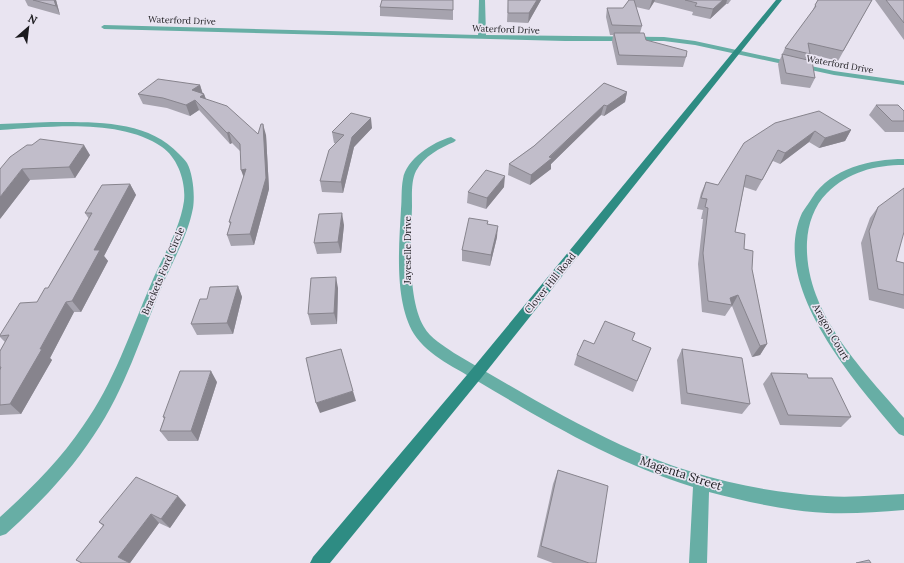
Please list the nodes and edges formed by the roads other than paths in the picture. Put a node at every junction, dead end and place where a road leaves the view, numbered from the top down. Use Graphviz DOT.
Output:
graph roads {
  1 [pos="482,0"];
  2 [pos="779,0"];
  3 [pos="104,27"];
  4 [pos="482,37"];
  5 [pos="737,52"];
  6 [pos="904,83"];
  7 [pos="2,128"];
  8 [pos="450,140"];
  9 [pos="904,162"];
  10 [pos="477,373"];
  11 [pos="904,429"];
  12 [pos="701,482"];
  13 [pos="904,502"];
  14 [pos="0,528"];
  15 [pos="319,563"];
  16 [pos="698,563"];
  1 -- 4 [label="street"];
  2 -- 5 [label="street, Clover Hill Road"];
  3 -- 4 [label="street, Waterford Drive"];
  4 -- 5 [label="street, Waterford Drive"];
  5 -- 6 [label="street, Waterford Drive"];
  5 -- 10 [label="street, Clover Hill Road"];
  7 -- 14 [label="street, Brackets Ford Circle"];
  8 -- 10 [label="street, Jayeselle Drive"];
  9 -- 11 [label="street, Aragon Court"];
  10 -- 12 [label="street, Magenta Street"];
  10 -- 15 [label="street, Clover Hill Road"];
  12 -- 13 [label="street, Magenta Street"];
  12 -- 16 [label="street"];
}
